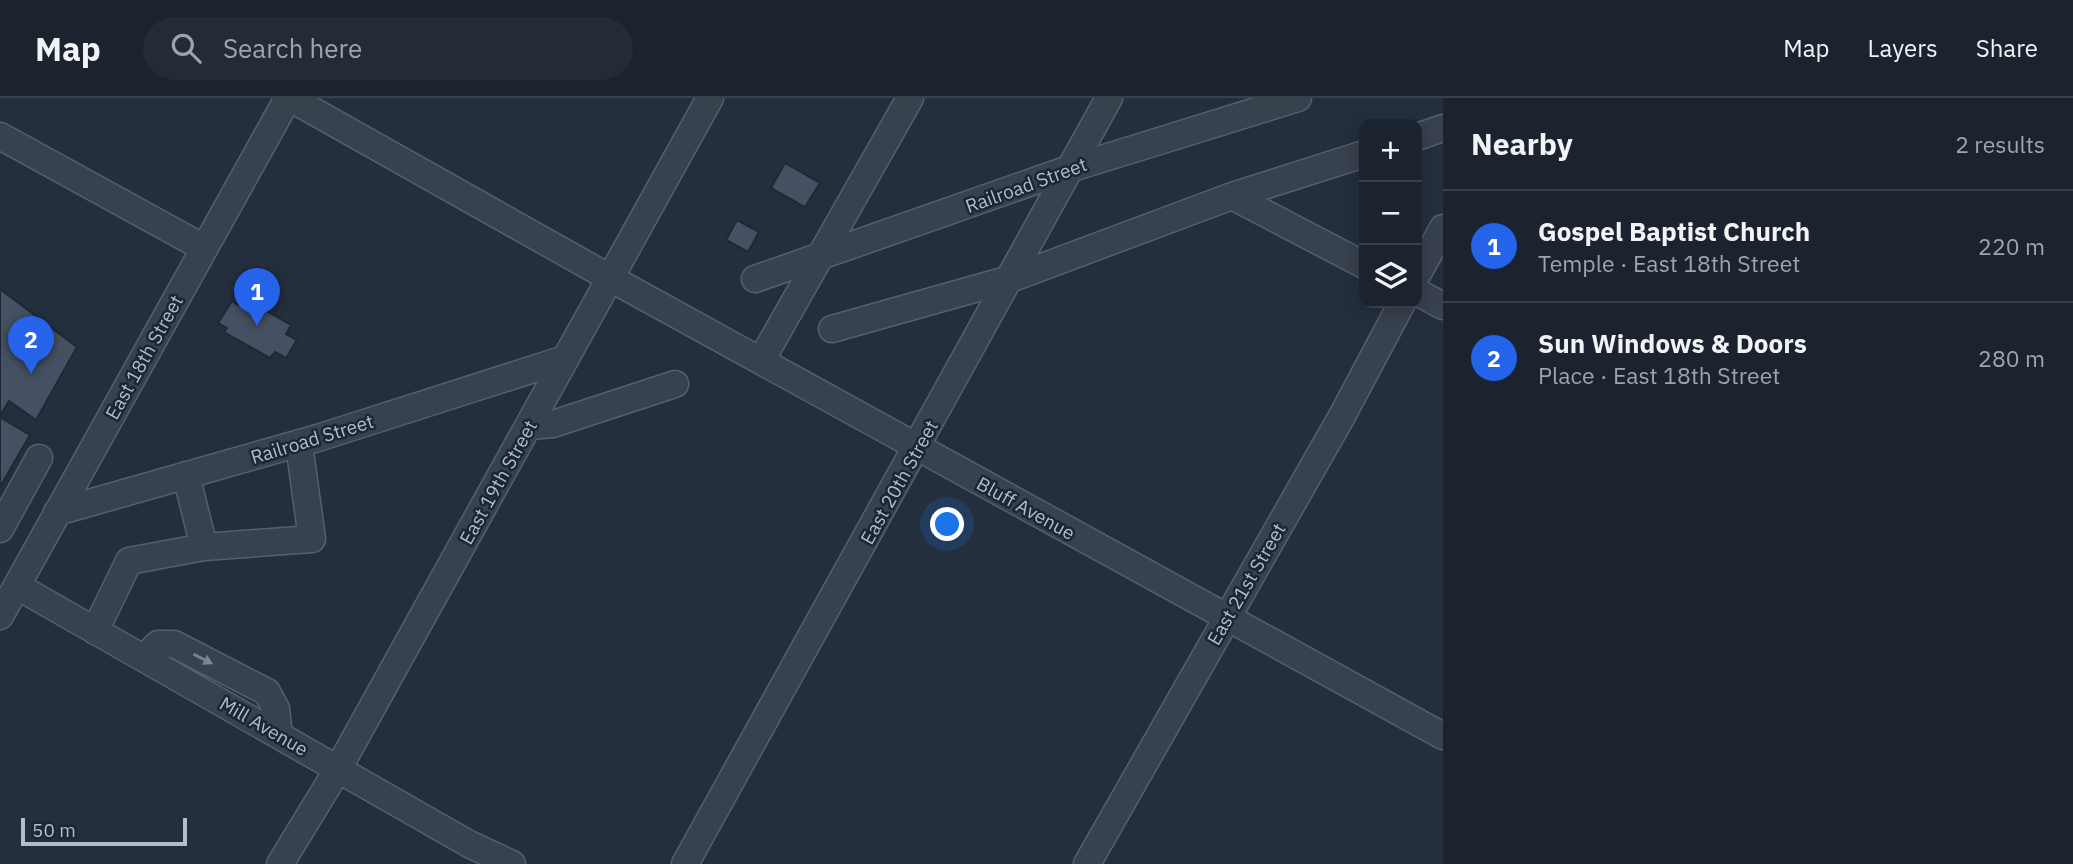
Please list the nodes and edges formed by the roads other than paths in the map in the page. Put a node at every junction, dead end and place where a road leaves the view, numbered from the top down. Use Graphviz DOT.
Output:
graph roads {
  1 [pos="288,98"];
  2 [pos="710,98"];
  3 [pos="910,98"];
  4 [pos="1109,98"];
  5 [pos="1298,98"];
  6 [pos="1443,128"];
  7 [pos="1422,135"];
  8 [pos="0,136"];
  9 [pos="1359,156"];
  10 [pos="1069,169"];
  11 [pos="1232,196"];
  12 [pos="1443,228"];
  13 [pos="204,248"];
  14 [pos="824,255"];
  15 [pos="1359,262"];
  16 [pos="1422,266"];
  17 [pos="610,278"];
  18 [pos="755,279"];
  19 [pos="1010,279"];
  20 [pos="1422,295"];
  21 [pos="1443,306"];
  22 [pos="1399,308"];
  23 [pos="832,329"];
  24 [pos="565,359"];
  25 [pos="762,359"];
  26 [pos="675,384"];
  27 [pos="530,426"];
  28 [pos="299,444"];
  29 [pos="918,448"];
  30 [pos="39,458"];
  31 [pos="187,475"];
  32 [pos="57,512"];
  33 [pos="0,528"];
  34 [pos="0,534"];
  35 [pos="40,544"];
  36 [pos="204,547"];
  37 [pos="17,586"];
  38 [pos="1,613"];
  39 [pos="1226,618"];
  40 [pos="94,631"];
  41 [pos="1443,736"];
  42 [pos="338,769"];
  43 [pos="494,860"];
  44 [pos="280,864"];
  45 [pos="685,864"];
  46 [pos="1087,864"];
  1 -- 13 [label="street, East 18th Street"];
  1 -- 17 [label="street, Bluff Avenue"];
  2 -- 17 [label="street, East 19th Street"];
  3 -- 14 [label="street"];
  4 -- 10 [label="street, East 20th Street"];
  5 -- 10 [label="street, Railroad Street"];
  6 -- 7 [label="street"];
  8 -- 13 [label="street"];
  9 -- 11 [label="street"];
  10 -- 14 [label="street, Railroad Street"];
  10 -- 19 [label="street, East 20th Street"];
  11 -- 15 [label="street"];
  11 -- 19 [label="street"];
  12 -- 16 [label="street"];
  13 -- 32 [label="street, East 18th Street"];
  14 -- 18 [label="street, Railroad Street"];
  14 -- 25 [label="street"];
  17 -- 24 [label="street, East 19th Street"];
  17 -- 25 [label="street, Bluff Avenue"];
  19 -- 23 [label="street"];
  19 -- 29 [label="street, East 20th Street"];
  20 -- 21 [label="street"];
  22 -- 39 [label="street, East 21st Street"];
  24 -- 27 [label="street, East 19th Street"];
  24 -- 28 [label="street, Railroad Street"];
  25 -- 29 [label="street, Bluff Avenue"];
  26 -- 27 [label="street"];
  27 -- 42 [label="street, East 19th Street"];
  28 -- 31 [label="street, Railroad Street"];
  28 -- 36 [label="street"];
  29 -- 39 [label="street, Bluff Avenue"];
  29 -- 45 [label="street, East 20th Street"];
  30 -- 33 [label="street"];
  31 -- 32 [label="street, Railroad Street"];
  31 -- 36 [label="street"];
  32 -- 35 [label="street, East 18th Street"];
  34 -- 35 [label="street"];
  35 -- 37 [label="street, East 18th Street"];
  36 -- 40 [label="street"];
  37 -- 38 [label="street, East 18th Street"];
  37 -- 40 [label="street, Mill Avenue"];
  39 -- 41 [label="street, Bluff Avenue"];
  39 -- 46 [label="street, East 21st Street"];
  40 -- 42 [label="street, Mill Avenue"];
  42 -- 43 [label="street, Mill Avenue"];
  42 -- 44 [label="street, East 19th Street"];
}
